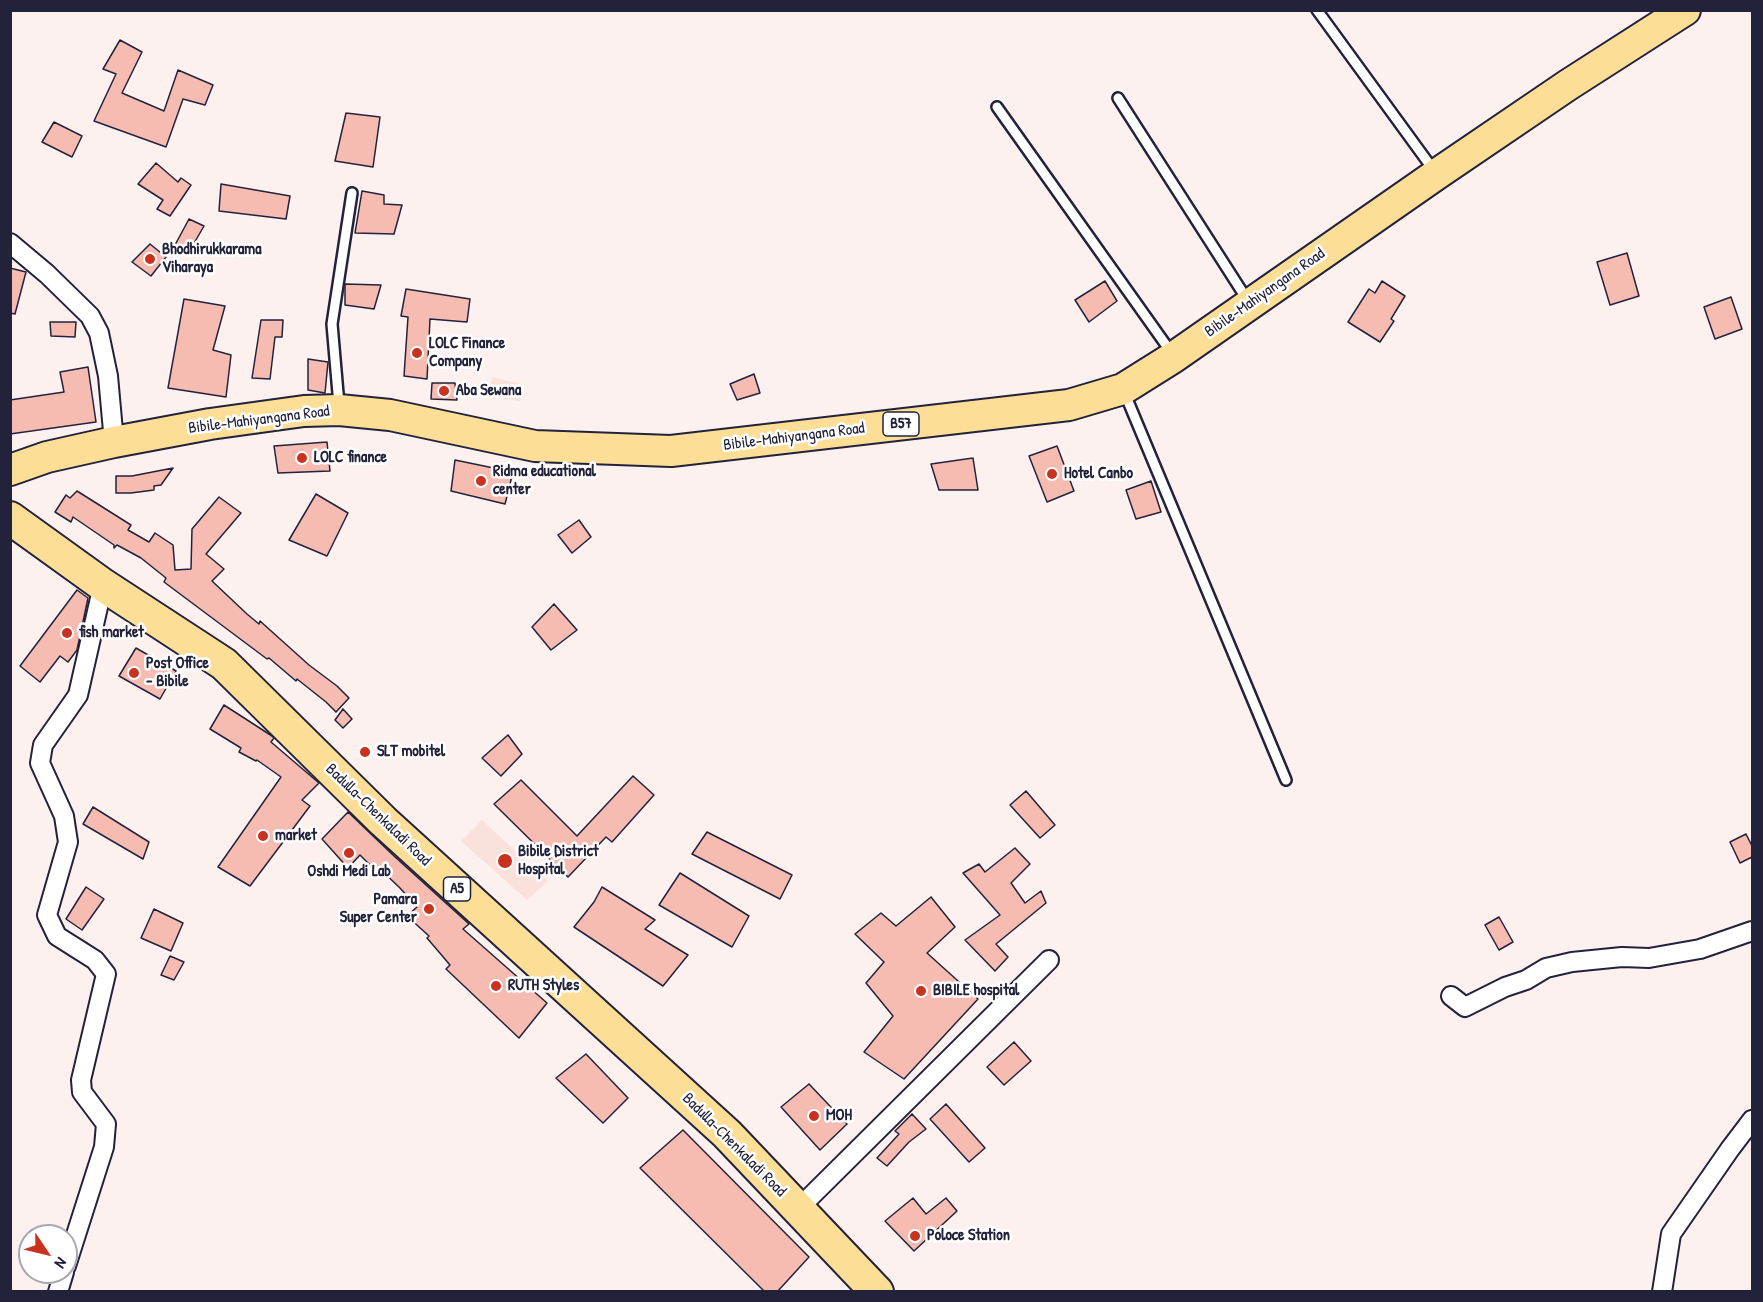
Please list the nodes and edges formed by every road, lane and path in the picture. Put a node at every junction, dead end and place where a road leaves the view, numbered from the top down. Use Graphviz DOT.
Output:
graph roads {
  1 [pos="1317,10"];
  2 [pos="1685,10"];
  3 [pos="1118,98"];
  4 [pos="997,107"];
  5 [pos="1437,174"];
  6 [pos="352,193"];
  7 [pos="10,243"];
  8 [pos="1249,303"];
  9 [pos="1174,357"];
  10 [pos="1123,389"];
  11 [pos="339,410"];
  12 [pos="114,442"];
  13 [pos="10,470"];
  14 [pos="10,518"];
  15 [pos="103,585"];
  16 [pos="1286,780"];
  17 [pos="1752,931"];
  18 [pos="1049,960"];
  19 [pos="1451,996"];
  20 [pos="1752,1120"];
  21 [pos="798,1209"];
  22 [pos="78,1228"];
  23 [pos="877,1292"];
  24 [pos="1662,1292"];
  1 -- 5 [label="lane"];
  2 -- 5 [label="main road, Bibile-Mahiyangana Road / B57"];
  3 -- 8 [label="lane"];
  4 -- 9 [label="lane"];
  5 -- 8 [label="main road, Bibile-Mahiyangana Road / B57"];
  6 -- 11 [label="lane"];
  7 -- 12 [label="street"];
  8 -- 9 [label="main road, Bibile-Mahiyangana Road / B57"];
  9 -- 10 [label="main road, Bibile-Mahiyangana Road / B57"];
  10 -- 11 [label="main road, Bibile-Mahiyangana Road / B57"];
  10 -- 16 [label="lane"];
  11 -- 12 [label="main road, Bibile-Mahiyangana Road / B57"];
  12 -- 13 [label="main road, Bibile-Mahiyangana Road / B57"];
  14 -- 15 [label="highway, Badulla-Chenkaladi Road / A5"];
  15 -- 21 [label="highway, Badulla-Chenkaladi Road / A5"];
  15 -- 22 [label="street"];
  17 -- 19 [label="street"];
  18 -- 21 [label="street"];
  20 -- 24 [label="street"];
  21 -- 23 [label="highway, Badulla-Chenkaladi Road / A5"];
}
